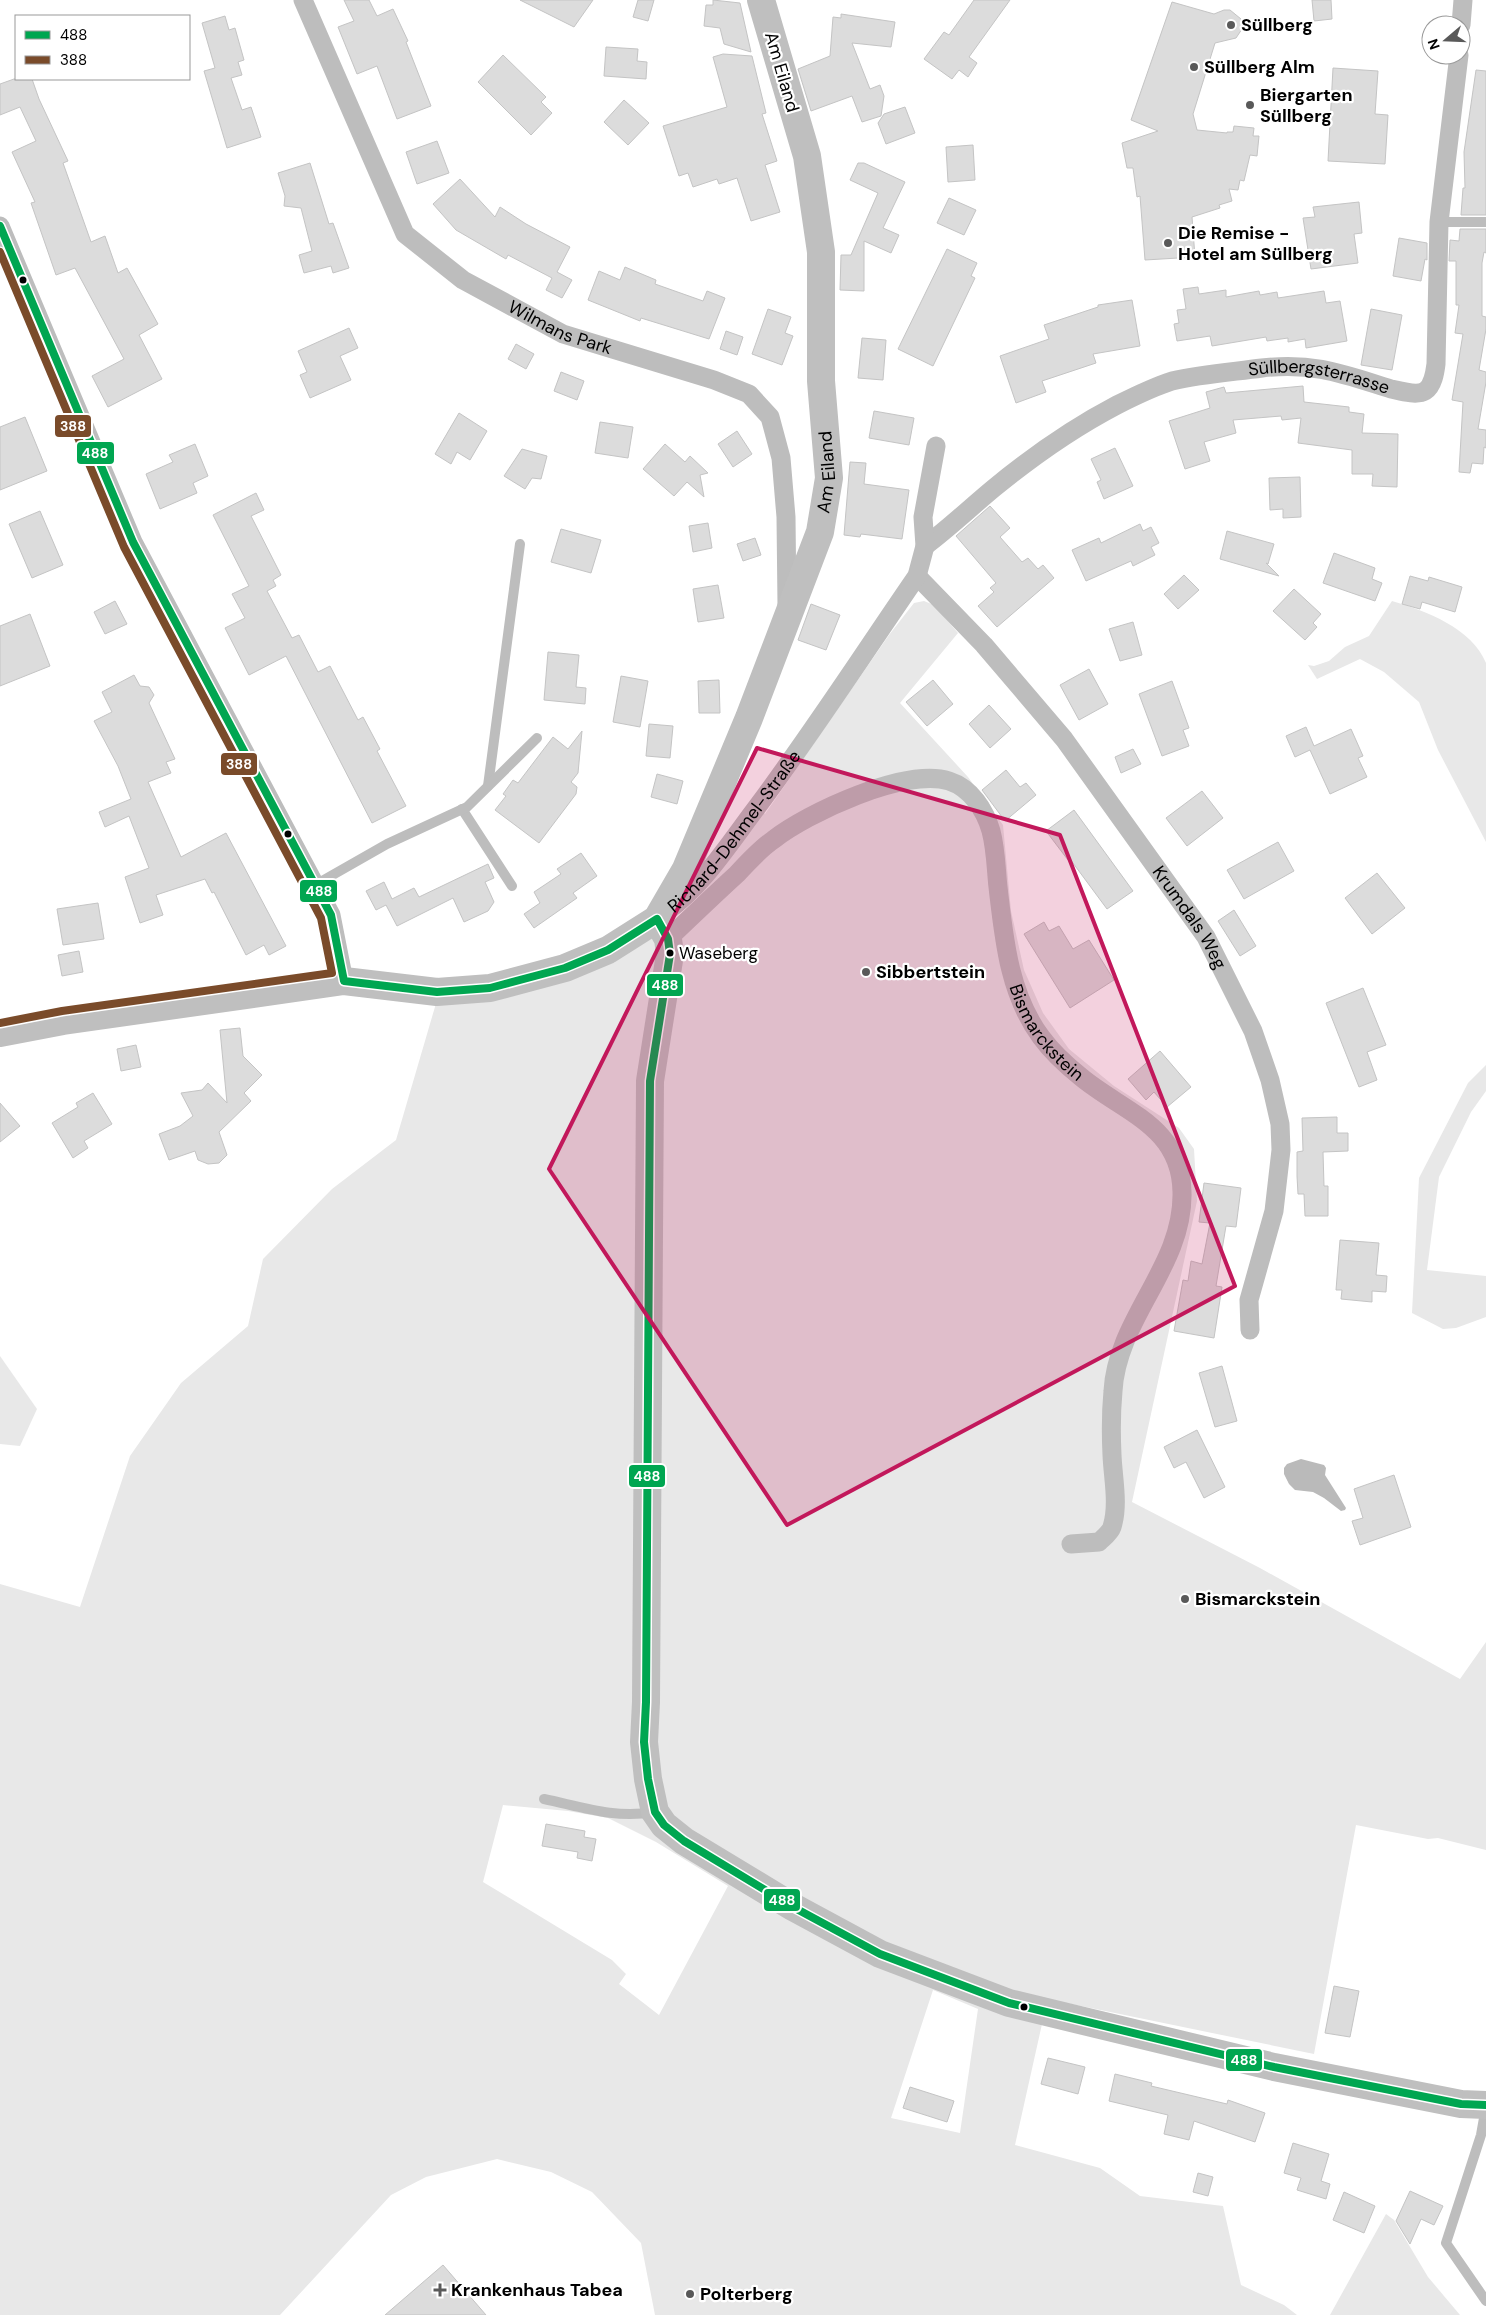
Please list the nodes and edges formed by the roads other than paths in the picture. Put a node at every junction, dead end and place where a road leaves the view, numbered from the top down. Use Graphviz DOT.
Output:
graph roads {
  1 [pos="303,0"];
  2 [pos="761,0"];
  3 [pos="1463,0"];
  4 [pos="1462,15"];
  5 [pos="1458,65"];
  6 [pos="1439,222"];
  7 [pos="1486,222"];
  8 [pos="0,226"];
  9 [pos="936,446"];
  10 [pos="520,544"];
  11 [pos="925,546"];
  12 [pos="917,576"];
  13 [pos="787,620"];
  14 [pos="537,738"];
  15 [pos="488,786"];
  16 [pos="462,809"];
  17 [pos="315,885"];
  18 [pos="512,886"];
  19 [pos="663,929"];
  20 [pos="344,981"];
  21 [pos="0,1033"];
  22 [pos="1250,1330"];
  23 [pos="1071,1544"];
  24 [pos="544,1798"];
  25 [pos="655,1812"];
  26 [pos="1486,2106"];
  27 [pos="1486,2301"];
  1 -- 13 [label="street, Wilmans Park"];
  2 -- 13 [label="street, Am Eiland"];
  3 -- 4 [label="street"];
  5 -- 6 [label="street, Süllbergsterrasse"];
  6 -- 7 [label="lane"];
  6 -- 11 [label="street, Süllbergsterrasse"];
  8 -- 17 [label="street"];
  9 -- 11 [label="street"];
  10 -- 15 [label="lane"];
  11 -- 12 [label="street"];
  12 -- 19 [label="street, Richard-Dehmel-Straße"];
  12 -- 22 [label="street, Krumdals Weg"];
  13 -- 19 [label="street, Am Eiland"];
  14 -- 15 [label="lane"];
  15 -- 16 [label="lane"];
  16 -- 17 [label="lane"];
  16 -- 18 [label="lane"];
  17 -- 20 [label="street"];
  19 -- 20 [label="street, Richard-Dehmel-Straße"];
  19 -- 23 [label="street, Bismarckstein"];
  19 -- 25 [label="street"];
  20 -- 21 [label="street, Richard-Dehmel-Straße"];
  24 -- 25 [label="lane"];
  25 -- 26 [label="street"];
  26 -- 27 [label="lane"];
}
